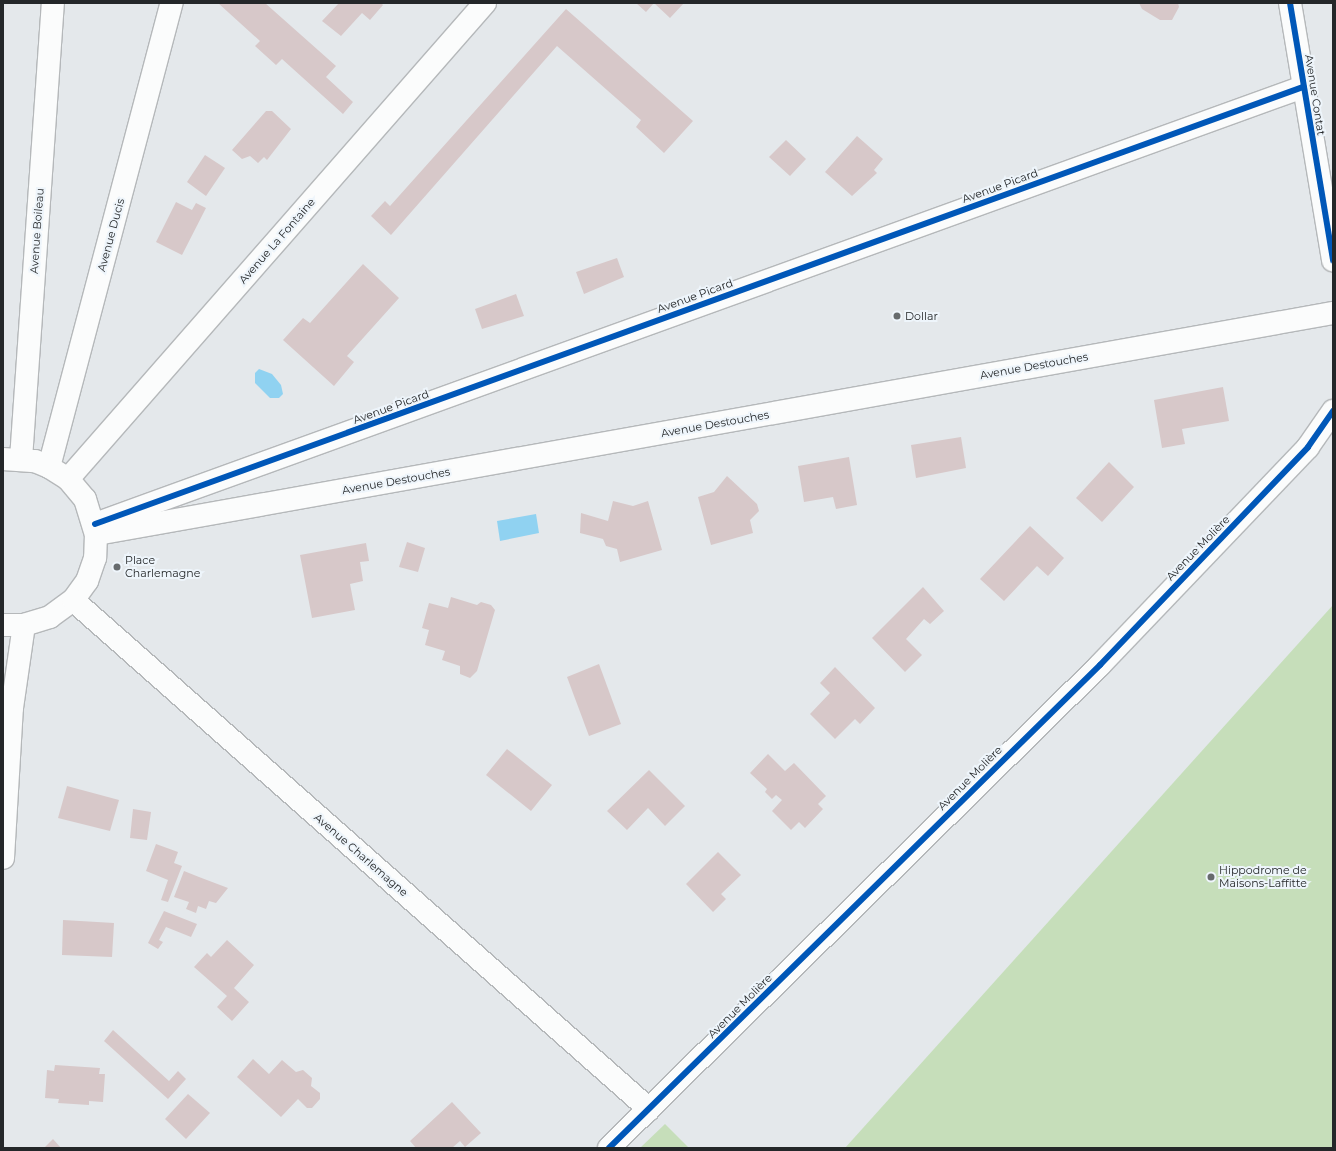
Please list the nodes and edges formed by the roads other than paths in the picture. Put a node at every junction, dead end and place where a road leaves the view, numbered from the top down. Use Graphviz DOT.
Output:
graph roads {
  1 [pos="53,3"];
  2 [pos="172,3"];
  3 [pos="485,3"];
  4 [pos="1290,3"];
  5 [pos="1303,87"];
  6 [pos="1333,260"];
  7 [pos="1333,313"];
  8 [pos="1333,411"];
  9 [pos="12,459"];
  10 [pos="49,466"];
  11 [pos="68,479"];
  12 [pos="96,529"];
  13 [pos="73,600"];
  14 [pos="13,625"];
  15 [pos="3,858"];
  16 [pos="649,1109"];
  17 [pos="608,1148"];
  1 -- 9 [label="street, Avenue Boileau"];
  2 -- 10 [label="street, Avenue Ducis"];
  3 -- 11 [label="street, Avenue La Fontaine"];
  4 -- 5 [label="street, Avenue Contat"];
  5 -- 6 [label="street, Avenue Contat"];
  5 -- 12 [label="street, Avenue Picard"];
  7 -- 12 [label="street, Avenue Destouches"];
  8 -- 16 [label="street, Avenue Molière"];
  9 -- 10 [label="street"];
  10 -- 11 [label="street"];
  11 -- 12 [label="street"];
  12 -- 13 [label="street"];
  13 -- 14 [label="street"];
  13 -- 16 [label="street, Avenue Charlemagne"];
  14 -- 15 [label="street"];
  16 -- 17 [label="street, Avenue Molière"];
}
